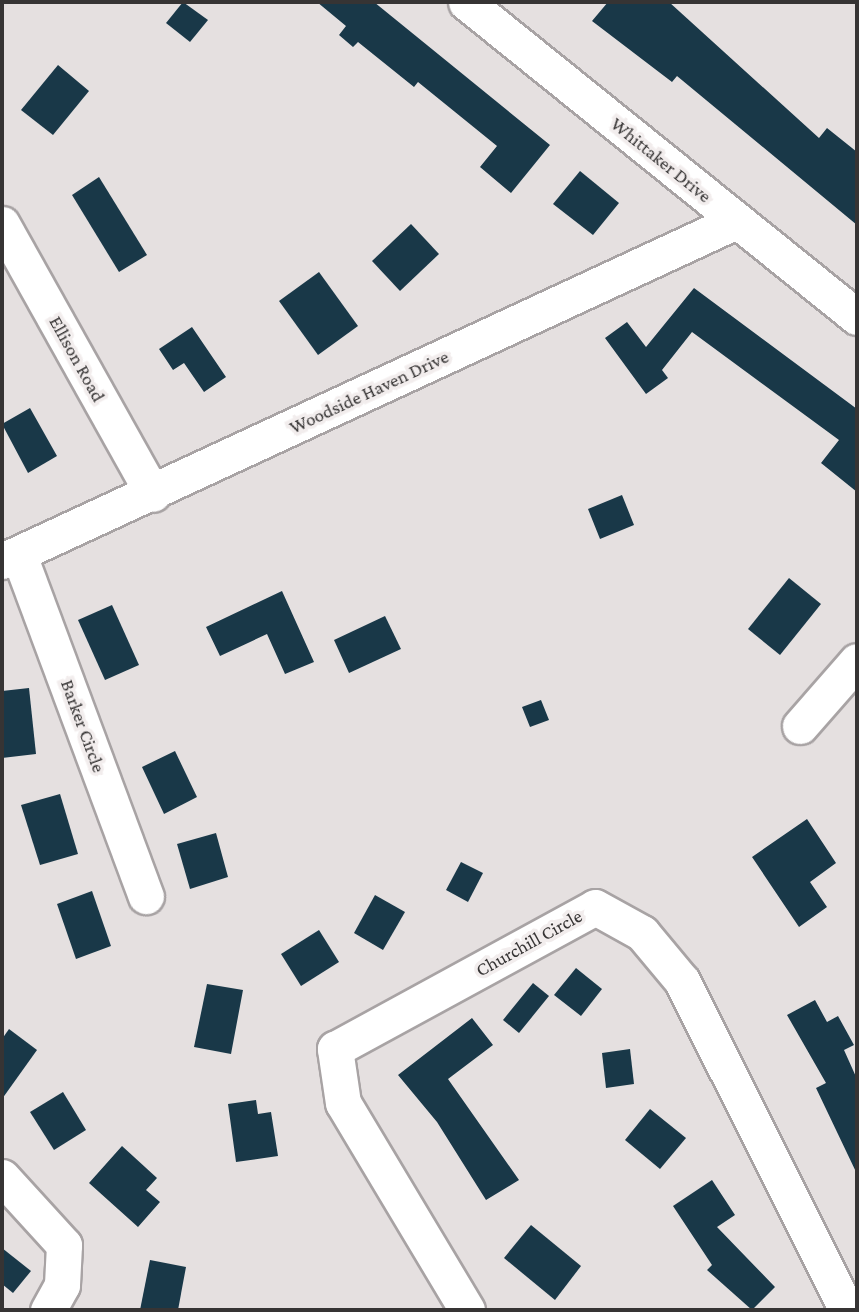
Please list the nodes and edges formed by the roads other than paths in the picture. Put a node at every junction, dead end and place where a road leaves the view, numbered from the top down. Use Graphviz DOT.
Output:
graph roads {
  1 [pos="466,2"];
  2 [pos="736,221"];
  3 [pos="2,223"];
  4 [pos="857,317"];
  5 [pos="153,494"];
  6 [pos="11,558"];
  7 [pos="857,661"];
  8 [pos="800,726"];
  9 [pos="146,896"];
  10 [pos="2,1177"];
  11 [pos="48,1310"];
  12 [pos="467,1310"];
  13 [pos="847,1310"];
  1 -- 2 [label="street, Whittaker Drive"];
  2 -- 4 [label="street, Whittaker Drive"];
  2 -- 5 [label="street, Woodside Haven Drive"];
  3 -- 5 [label="street, Ellison Road"];
  5 -- 6 [label="street, Woodside Haven Drive"];
  6 -- 9 [label="street, Barker Circle"];
  7 -- 8 [label="street"];
  10 -- 11 [label="street"];
  12 -- 13 [label="street, Churchill Circle"];
}
